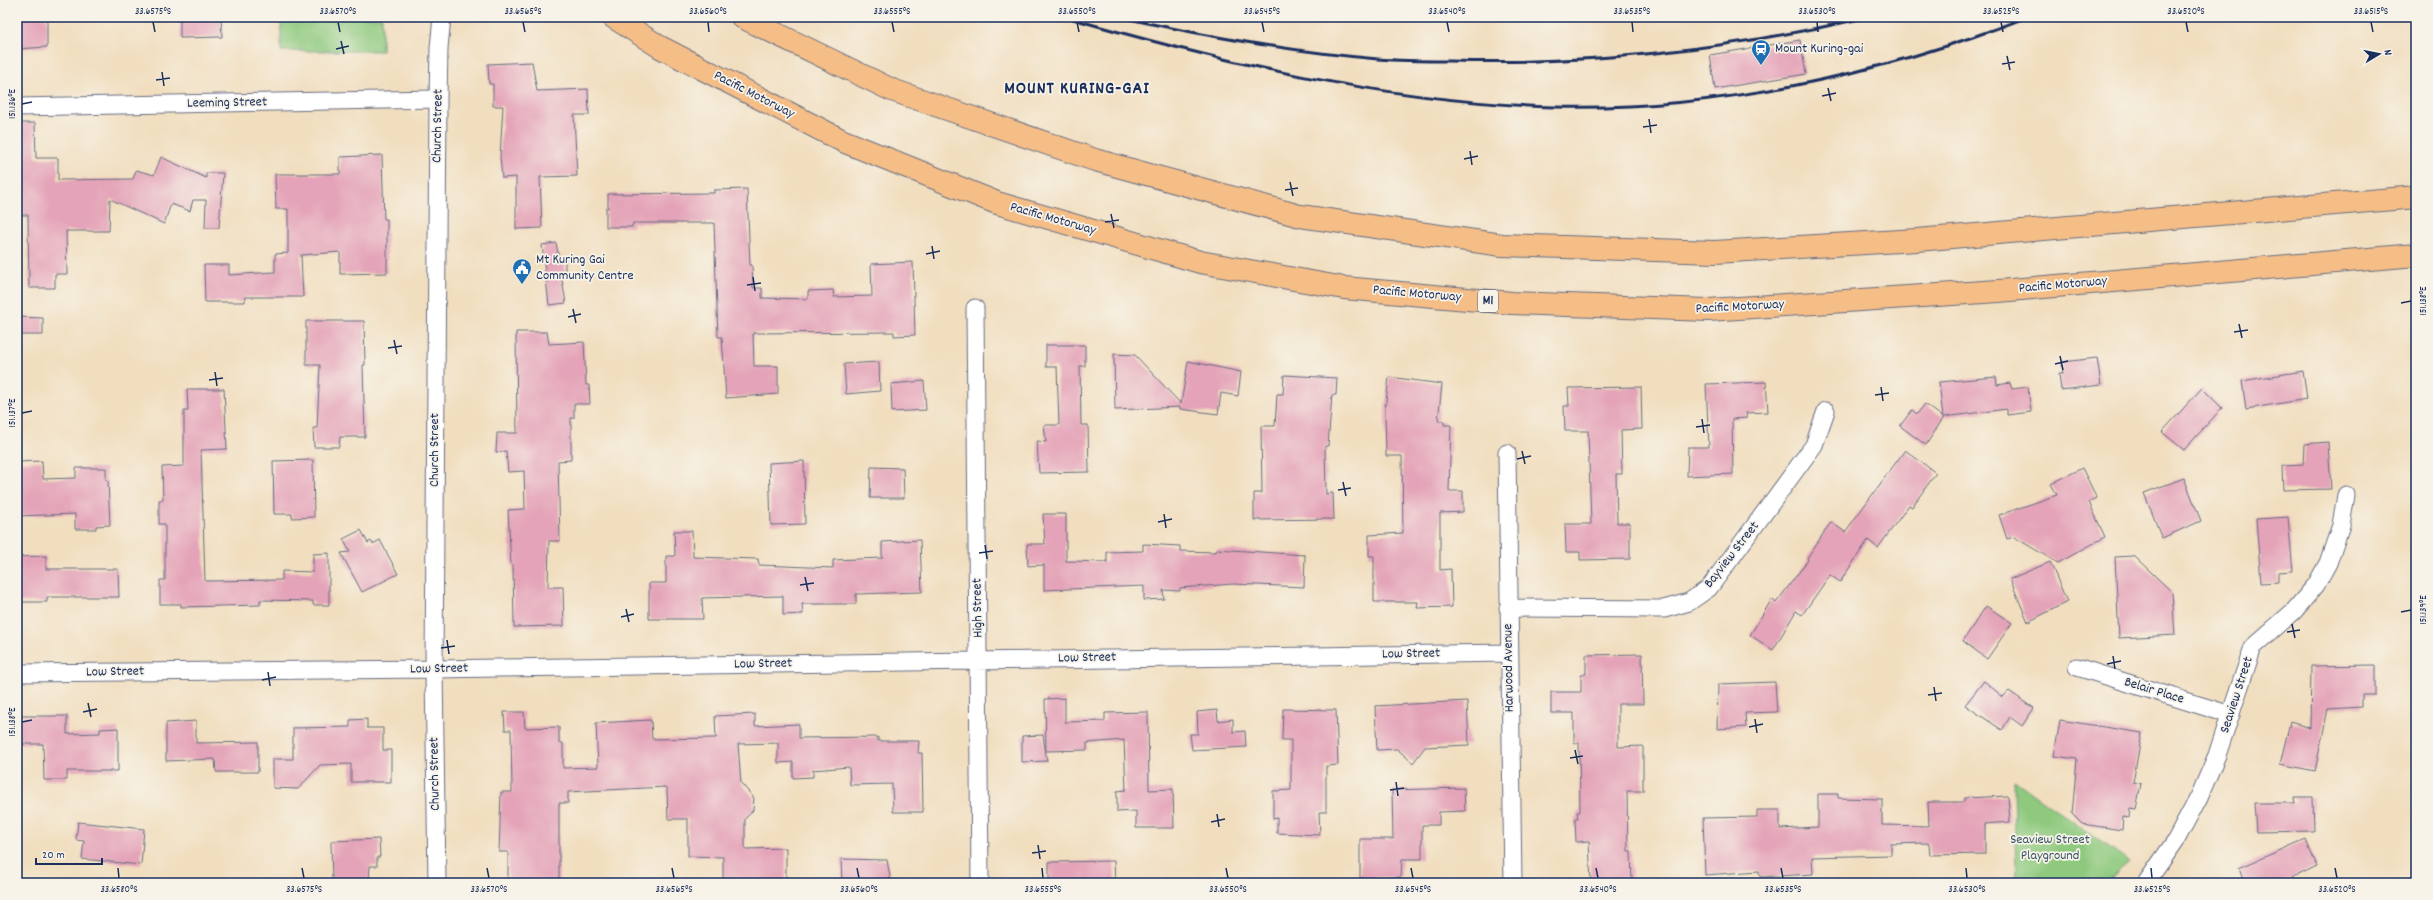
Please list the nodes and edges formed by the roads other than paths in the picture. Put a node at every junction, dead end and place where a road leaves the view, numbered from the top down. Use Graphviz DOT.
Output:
graph roads {
  1 [pos="442,17"];
  2 [pos="613,17"];
  3 [pos="742,17"];
  4 [pos="438,99"];
  5 [pos="17,107"];
  6 [pos="2416,197"];
  7 [pos="2416,255"];
  8 [pos="975,308"];
  9 [pos="1826,411"];
  10 [pos="1507,453"];
  11 [pos="2346,495"];
  12 [pos="1508,608"];
  13 [pos="1509,653"];
  14 [pos="978,660"];
  15 [pos="2077,667"];
  16 [pos="434,669"];
  17 [pos="17,673"];
  18 [pos="2231,715"];
  19 [pos="437,883"];
  20 [pos="980,883"];
  21 [pos="1512,883"];
  22 [pos="2146,883"];
  1 -- 4 [label="street, Church Street"];
  2 -- 7 [label="highway, Pacific Motorway / M1"];
  3 -- 6 [label="highway"];
  4 -- 5 [label="street, Leeming Street"];
  4 -- 16 [label="street, Church Street"];
  8 -- 14 [label="street, High Street"];
  9 -- 12 [label="street, Bayview Street"];
  10 -- 12 [label="street, Harwood Avenue"];
  11 -- 18 [label="street, Seaview Street"];
  12 -- 13 [label="street, Harwood Avenue"];
  13 -- 14 [label="street, Low Street"];
  13 -- 21 [label="street, Harwood Avenue"];
  14 -- 16 [label="street, Low Street"];
  14 -- 20 [label="street, High Street"];
  15 -- 18 [label="street, Belair Place"];
  16 -- 17 [label="street, Low Street"];
  16 -- 19 [label="street, Church Street"];
  18 -- 22 [label="street, Seaview Street"];
}
